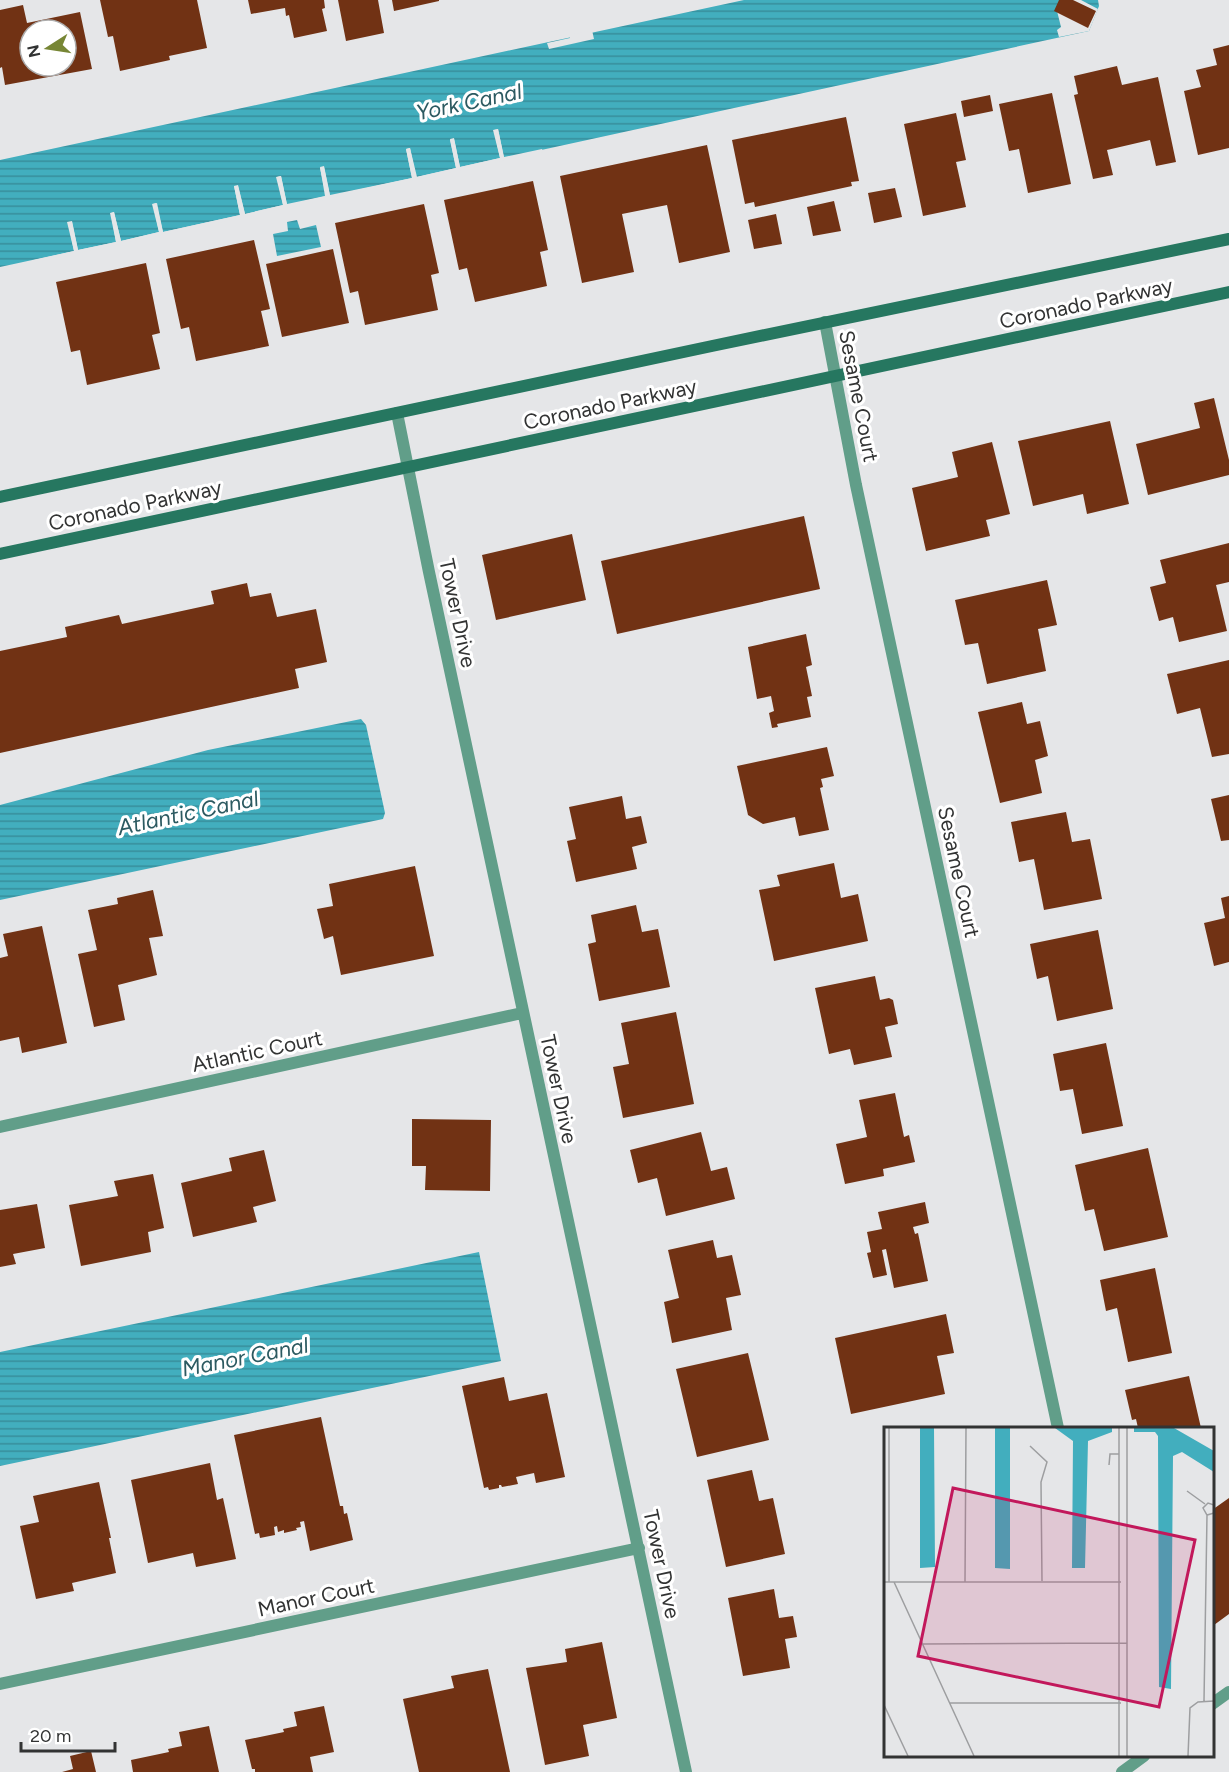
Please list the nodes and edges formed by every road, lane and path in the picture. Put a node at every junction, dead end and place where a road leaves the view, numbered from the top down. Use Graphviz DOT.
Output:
graph roads {
  1 [pos="1229,239"];
  2 [pos="1229,292"];
  3 [pos="825,322"];
  4 [pos="836,376"];
  5 [pos="398,413"];
  6 [pos="409,468"];
  7 [pos="0,497"];
  8 [pos="0,554"];
  9 [pos="522,1013"];
  10 [pos="0,1126"];
  11 [pos="1058,1427"];
  12 [pos="639,1548"];
  13 [pos="0,1684"];
  14 [pos="1229,1692"];
  15 [pos="1214,1703"];
  16 [pos="1139,1757"];
  17 [pos="686,1772"];
  18 [pos="1122,1772"];
  1 -- 3 [label="street, Coronado Parkway"];
  2 -- 4 [label="street, Coronado Parkway"];
  3 -- 4 [label="street, Sesame Court"];
  3 -- 5 [label="street, Coronado Parkway"];
  4 -- 6 [label="street, Coronado Parkway"];
  4 -- 11 [label="street, Sesame Court"];
  5 -- 6 [label="street, Tower Drive"];
  5 -- 7 [label="street, Coronado Parkway"];
  6 -- 8 [label="street, Coronado Parkway"];
  6 -- 9 [label="street, Tower Drive"];
  9 -- 10 [label="street, Atlantic Court"];
  9 -- 12 [label="street, Tower Drive"];
  12 -- 13 [label="street, Manor Court"];
  12 -- 17 [label="street, Tower Drive"];
  14 -- 15 [label="street"];
  16 -- 18 [label="street"];
}
